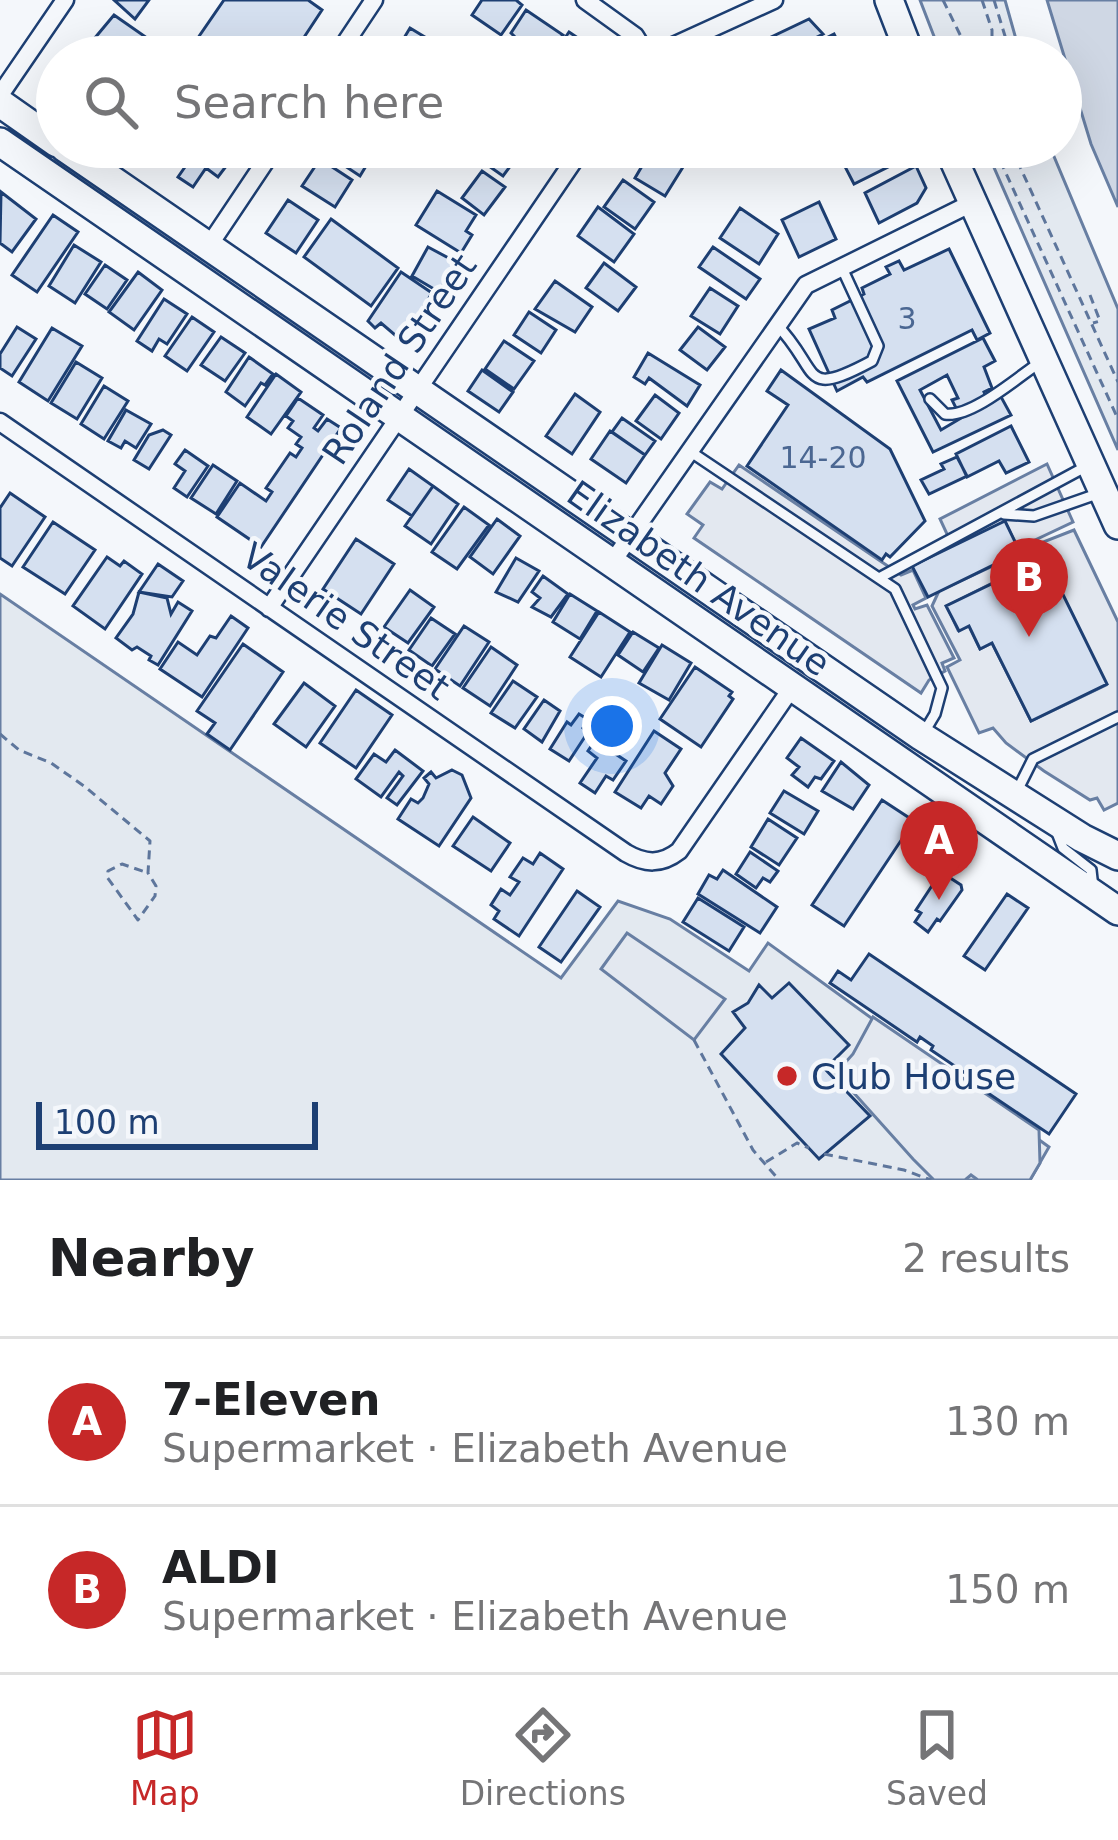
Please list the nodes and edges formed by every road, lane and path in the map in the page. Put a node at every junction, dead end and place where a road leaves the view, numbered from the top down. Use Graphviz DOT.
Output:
graph roads {
  1 [pos="65,0"];
  2 [pos="374,0"];
  3 [pos="773,0"];
  4 [pos="889,0"];
  5 [pos="943,0"];
  6 [pos="982,0"];
  7 [pos="994,0"];
  8 [pos="592,2"];
  9 [pos="41,36"];
  10 [pos="350,36"];
  11 [pos="635,36"];
  12 [pos="694,36"];
  13 [pos="902,36"];
  14 [pos="961,36"];
  15 [pos="992,36"];
  16 [pos="1005,36"];
  17 [pos="36,44"];
  18 [pos="0,99"];
  19 [pos="36,127"];
  20 [pos="0,142"];
  21 [pos="36,167"];
  22 [pos="38,168"];
  23 [pos="93,168"];
  24 [pos="261,168"];
  25 [pos="569,168"];
  26 [pos="958,168"];
  27 [pos="1004,168"];
  28 [pos="1020,168"];
  29 [pos="974,202"];
  30 [pos="208,247"];
  31 [pos="841,266"];
  32 [pos="1090,295"];
  33 [pos="776,324"];
  34 [pos="1091,324"];
  35 [pos="1043,359"];
  36 [pos="1118,382"];
  37 [pos="418,391"];
  38 [pos="930,399"];
  39 [pos="400,416"];
  40 [pos="1118,419"];
  41 [pos="0,422"];
  42 [pos="688,450"];
  43 [pos="1090,464"];
  44 [pos="1103,492"];
  45 [pos="998,514"];
  46 [pos="1118,525"];
  47 [pos="630,536"];
  48 [pos="613,561"];
  49 [pos="880,577"];
  50 [pos="269,608"];
  51 [pos="793,686"];
  52 [pos="1118,717"];
  53 [pos="0,734"];
  54 [pos="921,736"];
  55 [pos="1015,796"];
  56 [pos="1052,820"];
  57 [pos="1118,856"];
  58 [pos="148,873"];
  59 [pos="1094,895"];
  60 [pos="1118,911"];
  61 [pos="694,1040"];
  62 [pos="809,1148"];
  63 [pos="824,1154"];
  64 [pos="765,1163"];
  65 [pos="779,1180"];
  66 [pos="932,1180"];
  1 -- 9 [label="street"];
  2 -- 10 [label="street"];
  3 -- 12 [label="street"];
  4 -- 13 [label="main road"];
  5 -- 14 [label="path"];
  6 -- 15 [label="path"];
  7 -- 16 [label="path"];
  8 -- 11 [label="street"];
  17 -- 18 [label="street"];
  18 -- 19 [label="main road, Elizabeth Avenue"];
  20 -- 21 [label="main road, Elizabeth Avenue"];
  22 -- 39 [label="main road, Elizabeth Avenue"];
  23 -- 30 [label="main road, Elizabeth Avenue"];
  24 -- 30 [label="street"];
  25 -- 37 [label="street, Roland Street"];
  26 -- 29 [label="main road"];
  27 -- 40 [label="path"];
  28 -- 34 [label="path"];
  29 -- 31 [label="street"];
  29 -- 35 [label="main road"];
  30 -- 37 [label="main road, Elizabeth Avenue"];
  31 -- 33 [label="street"];
  31 -- 33 [label="lane"];
  32 -- 34 [label="path"];
  33 -- 42 [label="street"];
  34 -- 36 [label="path"];
  35 -- 38 [label="lane"];
  35 -- 43 [label="main road"];
  37 -- 39 [label="street, Roland Street"];
  37 -- 47 [label="main road, Elizabeth Avenue"];
  39 -- 48 [label="main road, Elizabeth Avenue"];
  39 -- 50 [label="street, Roland Street"];
  41 -- 50 [label="street, Valerie Street"];
  42 -- 47 [label="street"];
  42 -- 49 [label="lane"];
  43 -- 44 [label="main road"];
  43 -- 45 [label="lane"];
  44 -- 45 [label="lane"];
  44 -- 46 [label="main road"];
  45 -- 49 [label="lane"];
  47 -- 48 [label="street"];
  47 -- 54 [label="main road, Elizabeth Avenue"];
  48 -- 51 [label="main road, Elizabeth Avenue"];
  49 -- 54 [label="lane"];
  50 -- 51 [label="street, Valerie Street"];
  51 -- 59 [label="main road, Elizabeth Avenue"];
  52 -- 55 [label="lane"];
  53 -- 58 [label="path"];
  54 -- 55 [label="main road, Elizabeth Avenue"];
  55 -- 56 [label="main road, Elizabeth Avenue"];
  56 -- 57 [label="main road, Elizabeth Avenue"];
  56 -- 59 [label="lane"];
  58 -- 58 [label="path"];
  59 -- 60 [label="main road, Elizabeth Avenue"];
  61 -- 64 [label="path"];
  62 -- 64 [label="path"];
  63 -- 66 [label="path"];
  64 -- 65 [label="path"];
}
